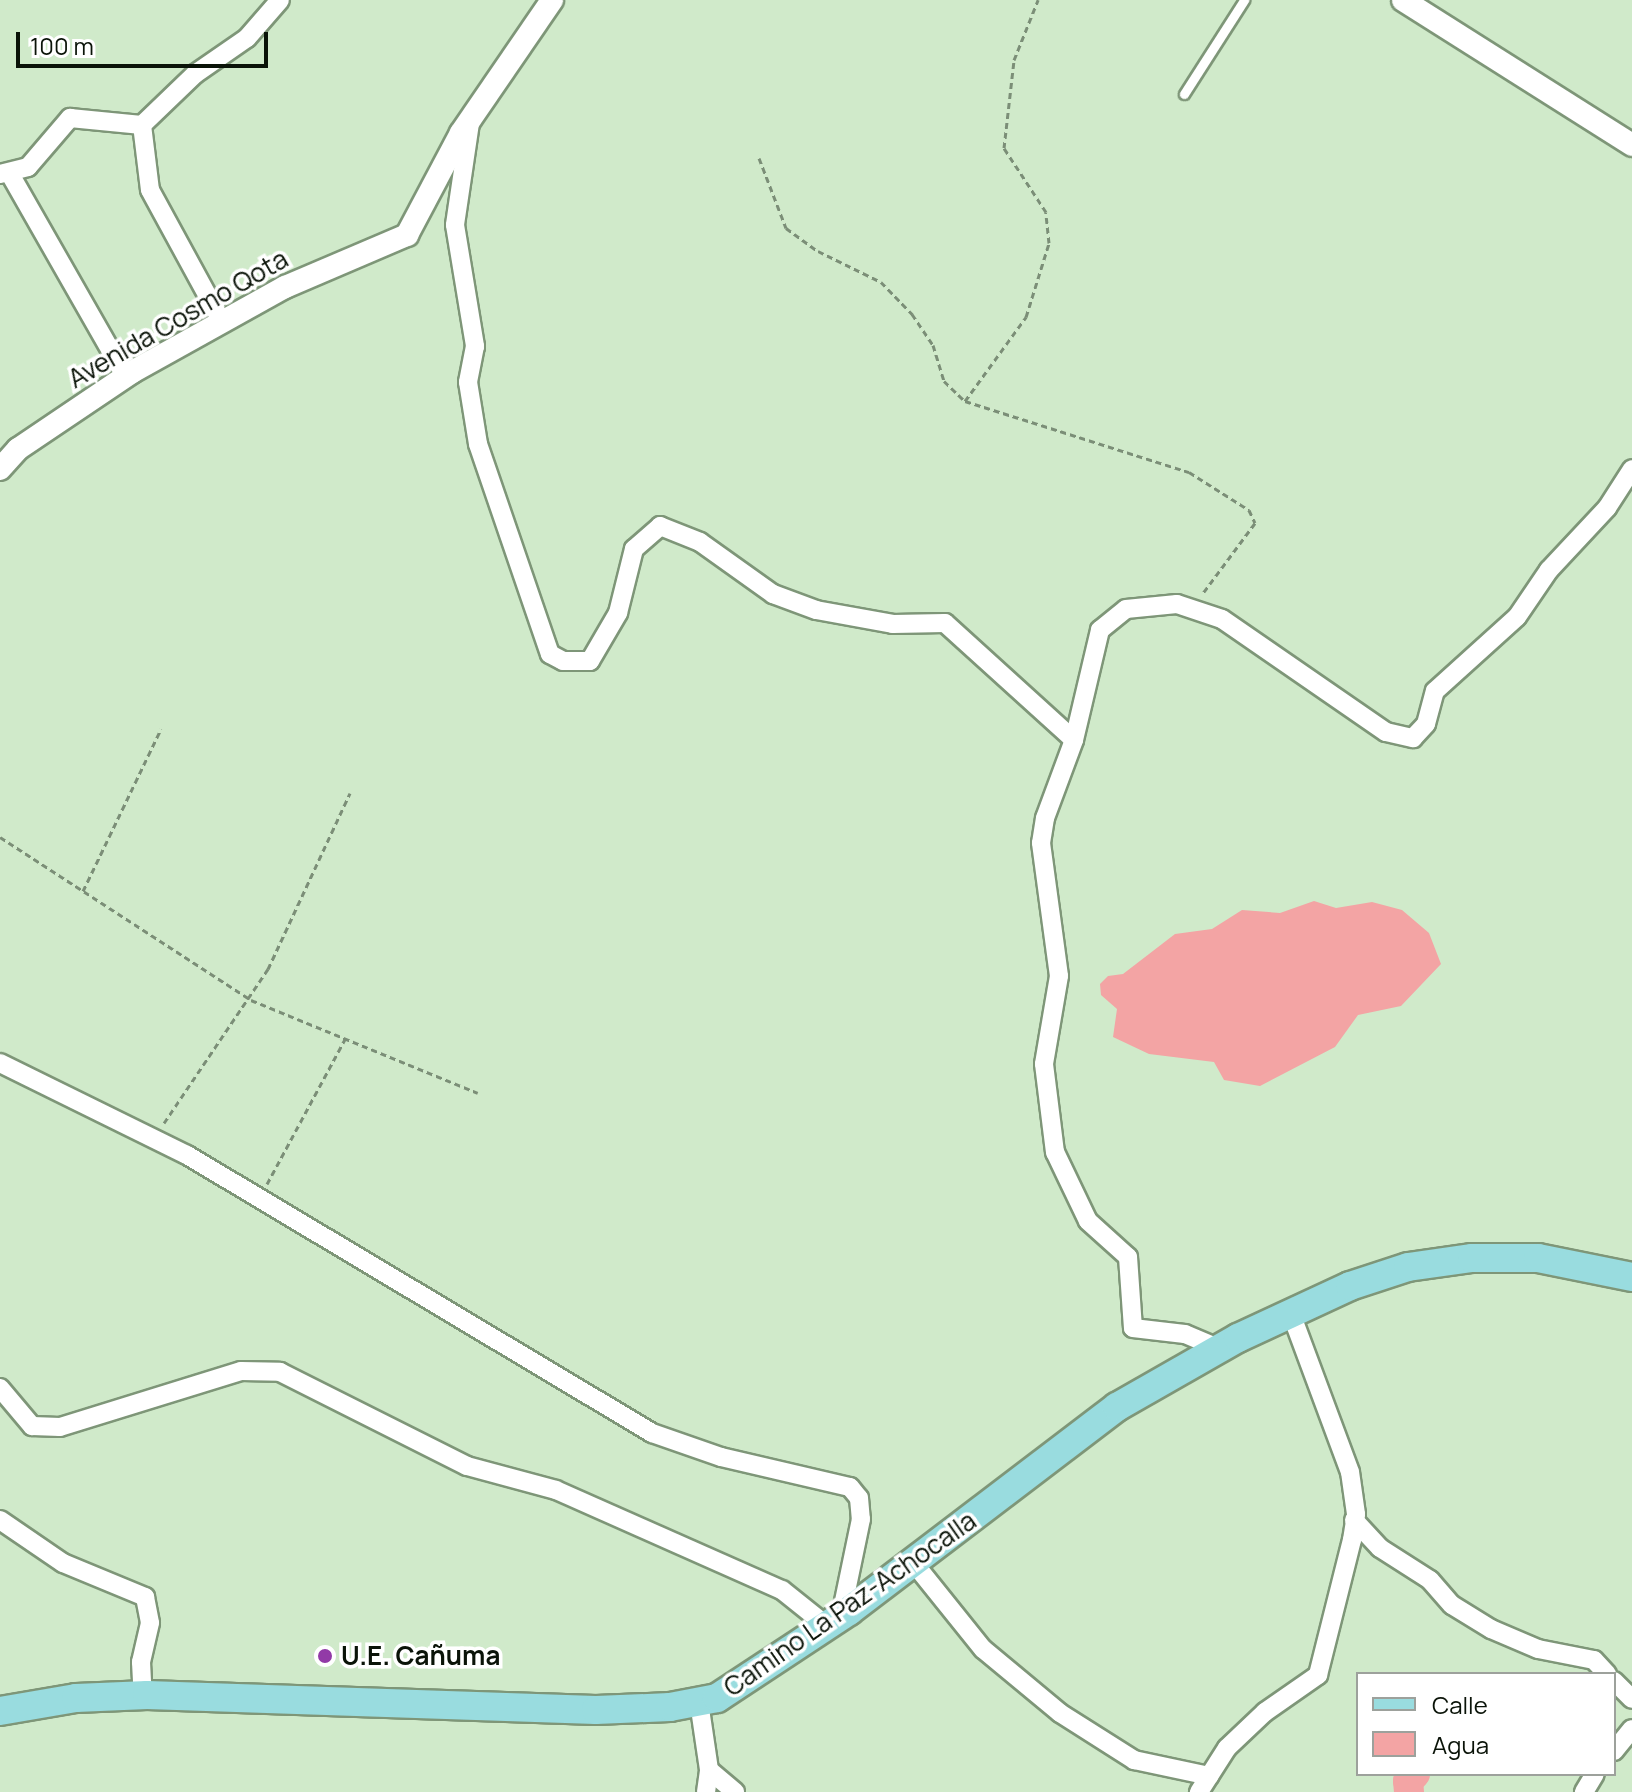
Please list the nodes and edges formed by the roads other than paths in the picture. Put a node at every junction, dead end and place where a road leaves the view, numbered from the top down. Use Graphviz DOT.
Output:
graph roads {
  1 [pos="280,0"];
  2 [pos="1244,0"];
  3 [pos="1403,0"];
  4 [pos="544,2"];
  5 [pos="1184,94"];
  6 [pos="471,116"];
  7 [pos="142,125"];
  8 [pos="1632,145"];
  9 [pos="5,174"];
  10 [pos="222,322"];
  11 [pos="125,376"];
  12 [pos="0,469"];
  13 [pos="1632,469"];
  14 [pos="1074,740"];
  15 [pos="0,1063"];
  16 [pos="1632,1277"];
  17 [pos="1291,1313"];
  18 [pos="1218,1348"];
  19 [pos="0,1388"];
  20 [pos="0,1520"];
  21 [pos="1354,1520"];
  22 [pos="913,1562"];
  23 [pos="834,1621"];
  24 [pos="1605,1672"];
  25 [pos="1616,1683"];
  26 [pos="143,1695"];
  27 [pos="1632,1699"];
  28 [pos="699,1702"];
  29 [pos="0,1711"];
  30 [pos="1632,1729"];
  31 [pos="1616,1749"];
  32 [pos="709,1770"];
  33 [pos="1204,1784"];
  34 [pos="706,1792"];
  35 [pos="735,1792"];
  1 -- 7 [label="street"];
  2 -- 5 [label="lane"];
  3 -- 8 [label="street"];
  4 -- 6 [label="street, Avenida Cosmo Qota"];
  6 -- 10 [label="street, Avenida Cosmo Qota"];
  6 -- 14 [label="street"];
  7 -- 9 [label="street"];
  7 -- 10 [label="street"];
  9 -- 11 [label="street"];
  10 -- 11 [label="street, Avenida Cosmo Qota"];
  11 -- 12 [label="street, Avenida Cosmo Qota"];
  13 -- 14 [label="street"];
  14 -- 18 [label="street"];
  15 -- 23 [label="street"];
  16 -- 17 [label="main road, Camino La Paz-Achocalla"];
  17 -- 18 [label="main road, Camino La Paz-Achocalla"];
  17 -- 21 [label="street"];
  18 -- 22 [label="main road, Camino La Paz-Achocalla"];
  19 -- 23 [label="street"];
  20 -- 26 [label="street"];
  21 -- 24 [label="street"];
  21 -- 33 [label="street"];
  22 -- 23 [label="main road, Camino La Paz-Achocalla"];
  22 -- 33 [label="street"];
  23 -- 28 [label="main road, Camino La Paz-Achocalla"];
  25 -- 27 [label="street"];
  26 -- 28 [label="main road, Camino La Paz-Achocalla"];
  26 -- 29 [label="main road, Camino La Paz-Achocalla"];
  28 -- 32 [label="street"];
  30 -- 31 [label="street"];
  32 -- 34 [label="street"];
  32 -- 35 [label="street"];
}
